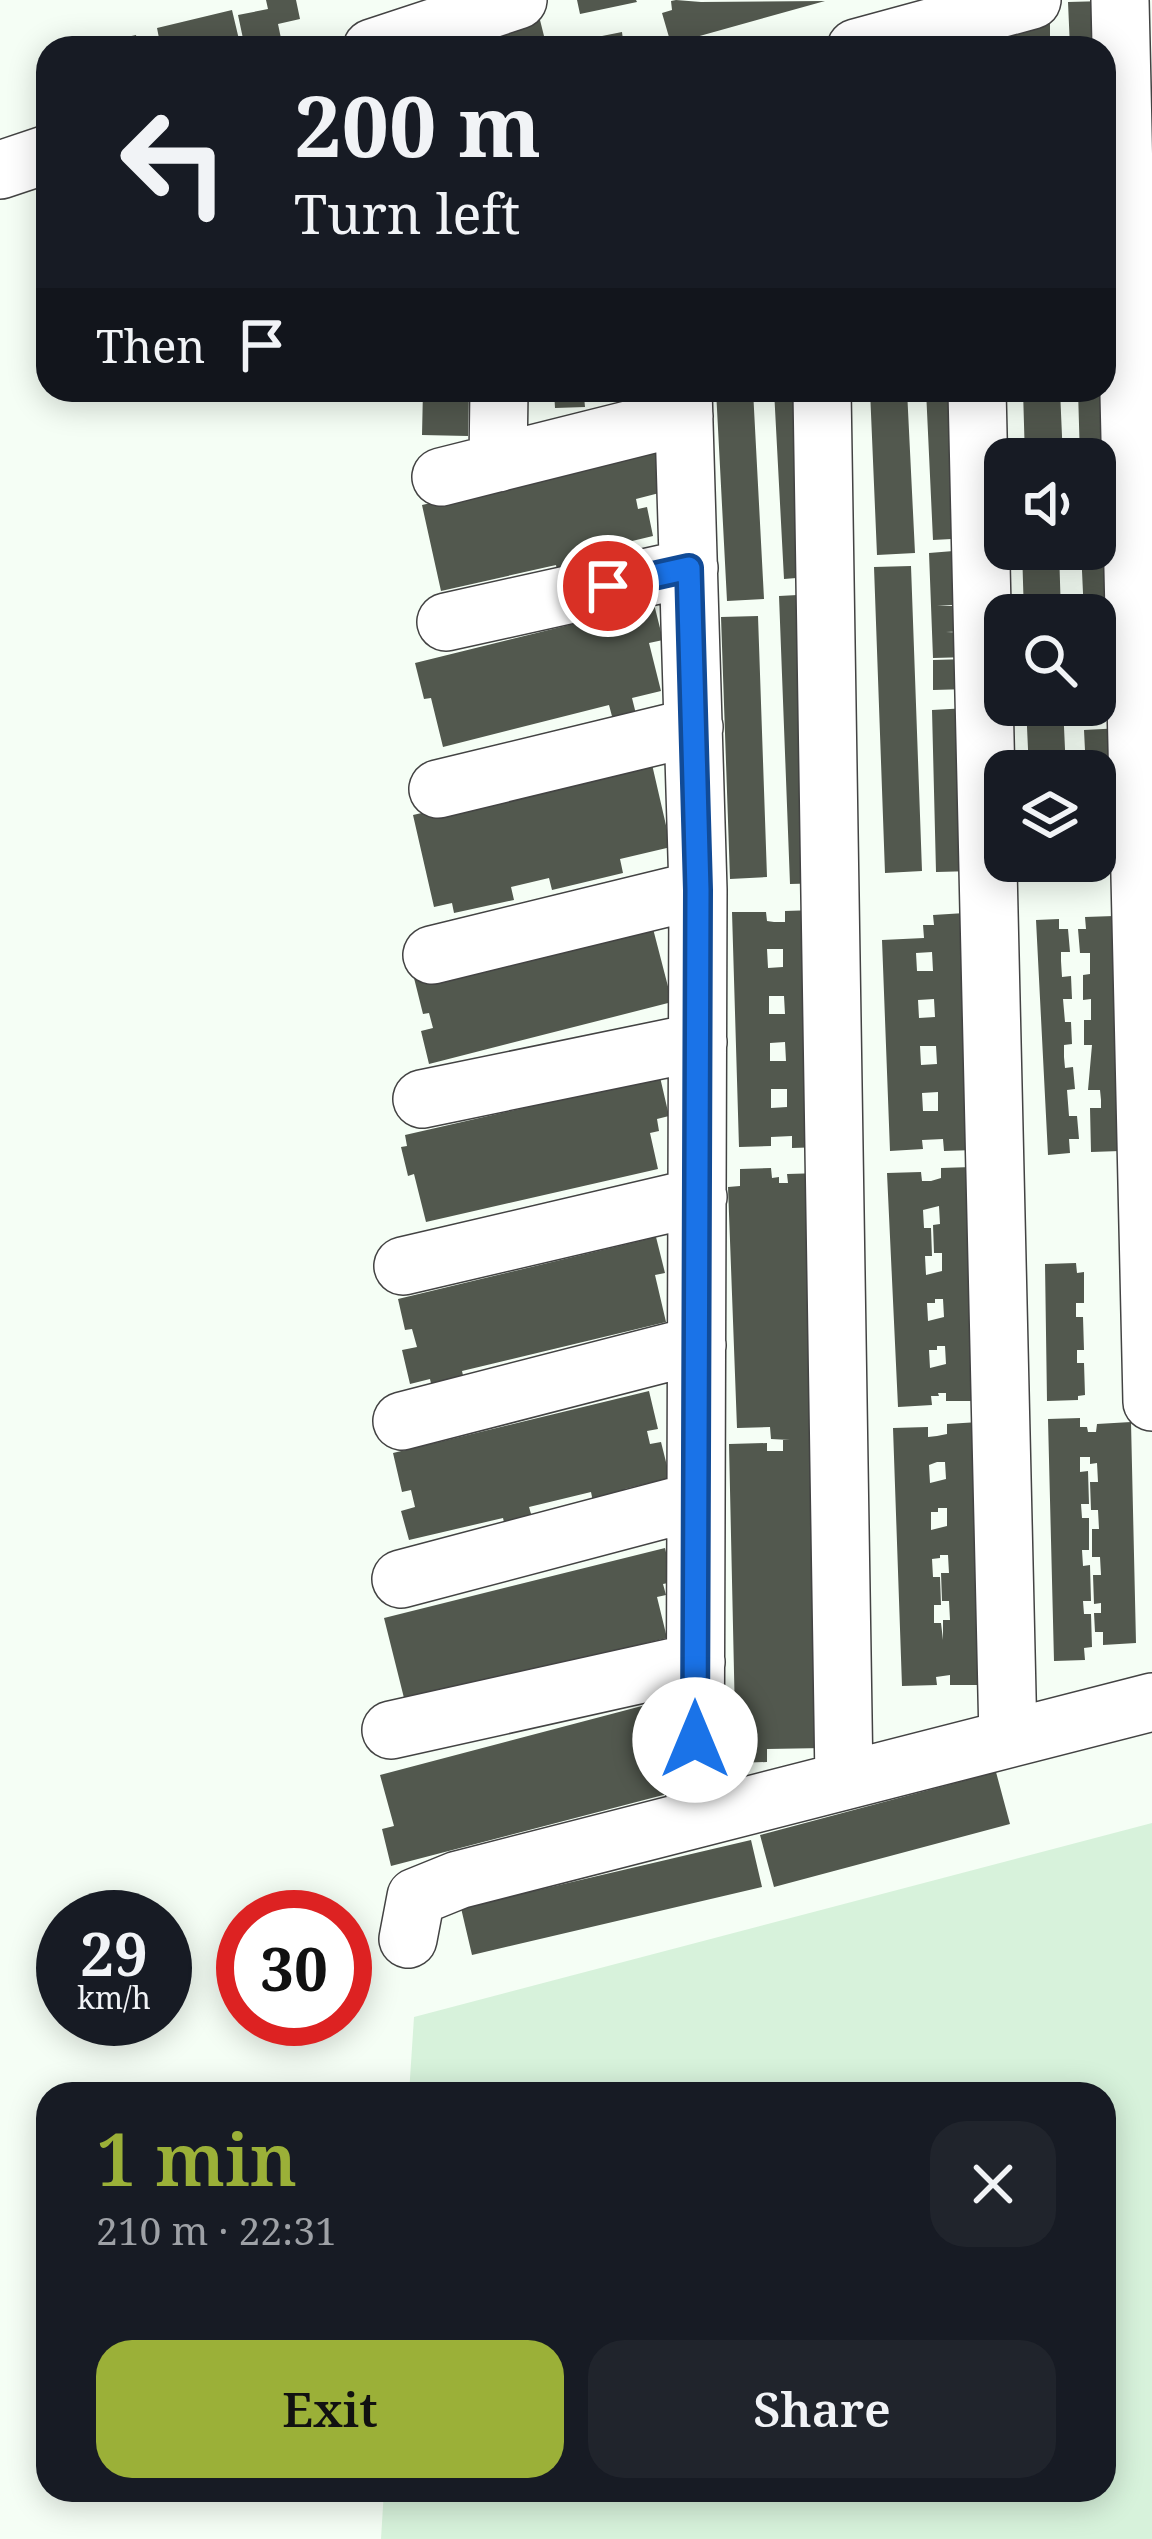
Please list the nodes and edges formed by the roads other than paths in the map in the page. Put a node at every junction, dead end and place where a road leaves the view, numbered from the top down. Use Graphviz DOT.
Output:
graph roads {
  1 [pos="518,0"];
  2 [pos="1032,0"];
  3 [pos="1120,0"];
  4 [pos="969,33"];
  5 [pos="408,36"];
  6 [pos="36,158"];
  7 [pos="0,170"];
  8 [pos="499,402"];
  9 [pos="822,402"];
  10 [pos="977,402"];
  11 [pos="684,403"];
  12 [pos="498,463"];
  13 [pos="441,477"];
  14 [pos="689,568"];
  15 [pos="446,622"];
  16 [pos="694,727"];
  17 [pos="438,789"];
  18 [pos="698,890"];
  19 [pos="432,955"];
  20 [pos="698,1042"];
  21 [pos="422,1099"];
  22 [pos="698,1197"];
  23 [pos="403,1266"];
  24 [pos="697,1345"];
  25 [pos="1152,1402"];
  26 [pos="403,1421"];
  27 [pos="696,1501"];
  28 [pos="401,1579"];
  29 [pos="696,1662"];
  30 [pos="1152,1702"];
  31 [pos="391,1730"];
  32 [pos="1008,1738"];
  33 [pos="844,1780"];
  34 [pos="694,1819"];
  35 [pos="408,1939"];
  1 -- 5 [label="street"];
  2 -- 4 [label="street"];
  3 -- 25 [label="street"];
  6 -- 7 [label="street"];
  8 -- 12 [label="street"];
  9 -- 33 [label="street"];
  10 -- 32 [label="street"];
  11 -- 12 [label="street"];
  11 -- 14 [label="street"];
  12 -- 13 [label="street"];
  14 -- 15 [label="street"];
  14 -- 16 [label="street"];
  16 -- 17 [label="street"];
  16 -- 18 [label="street"];
  18 -- 19 [label="street"];
  18 -- 20 [label="street"];
  20 -- 21 [label="street"];
  20 -- 22 [label="street"];
  22 -- 23 [label="street"];
  22 -- 24 [label="street"];
  24 -- 26 [label="street"];
  24 -- 27 [label="street"];
  27 -- 28 [label="street"];
  27 -- 29 [label="street"];
  29 -- 31 [label="street"];
  29 -- 34 [label="street"];
  30 -- 32 [label="street"];
  32 -- 33 [label="street"];
  33 -- 34 [label="street"];
  34 -- 35 [label="street"];
}
